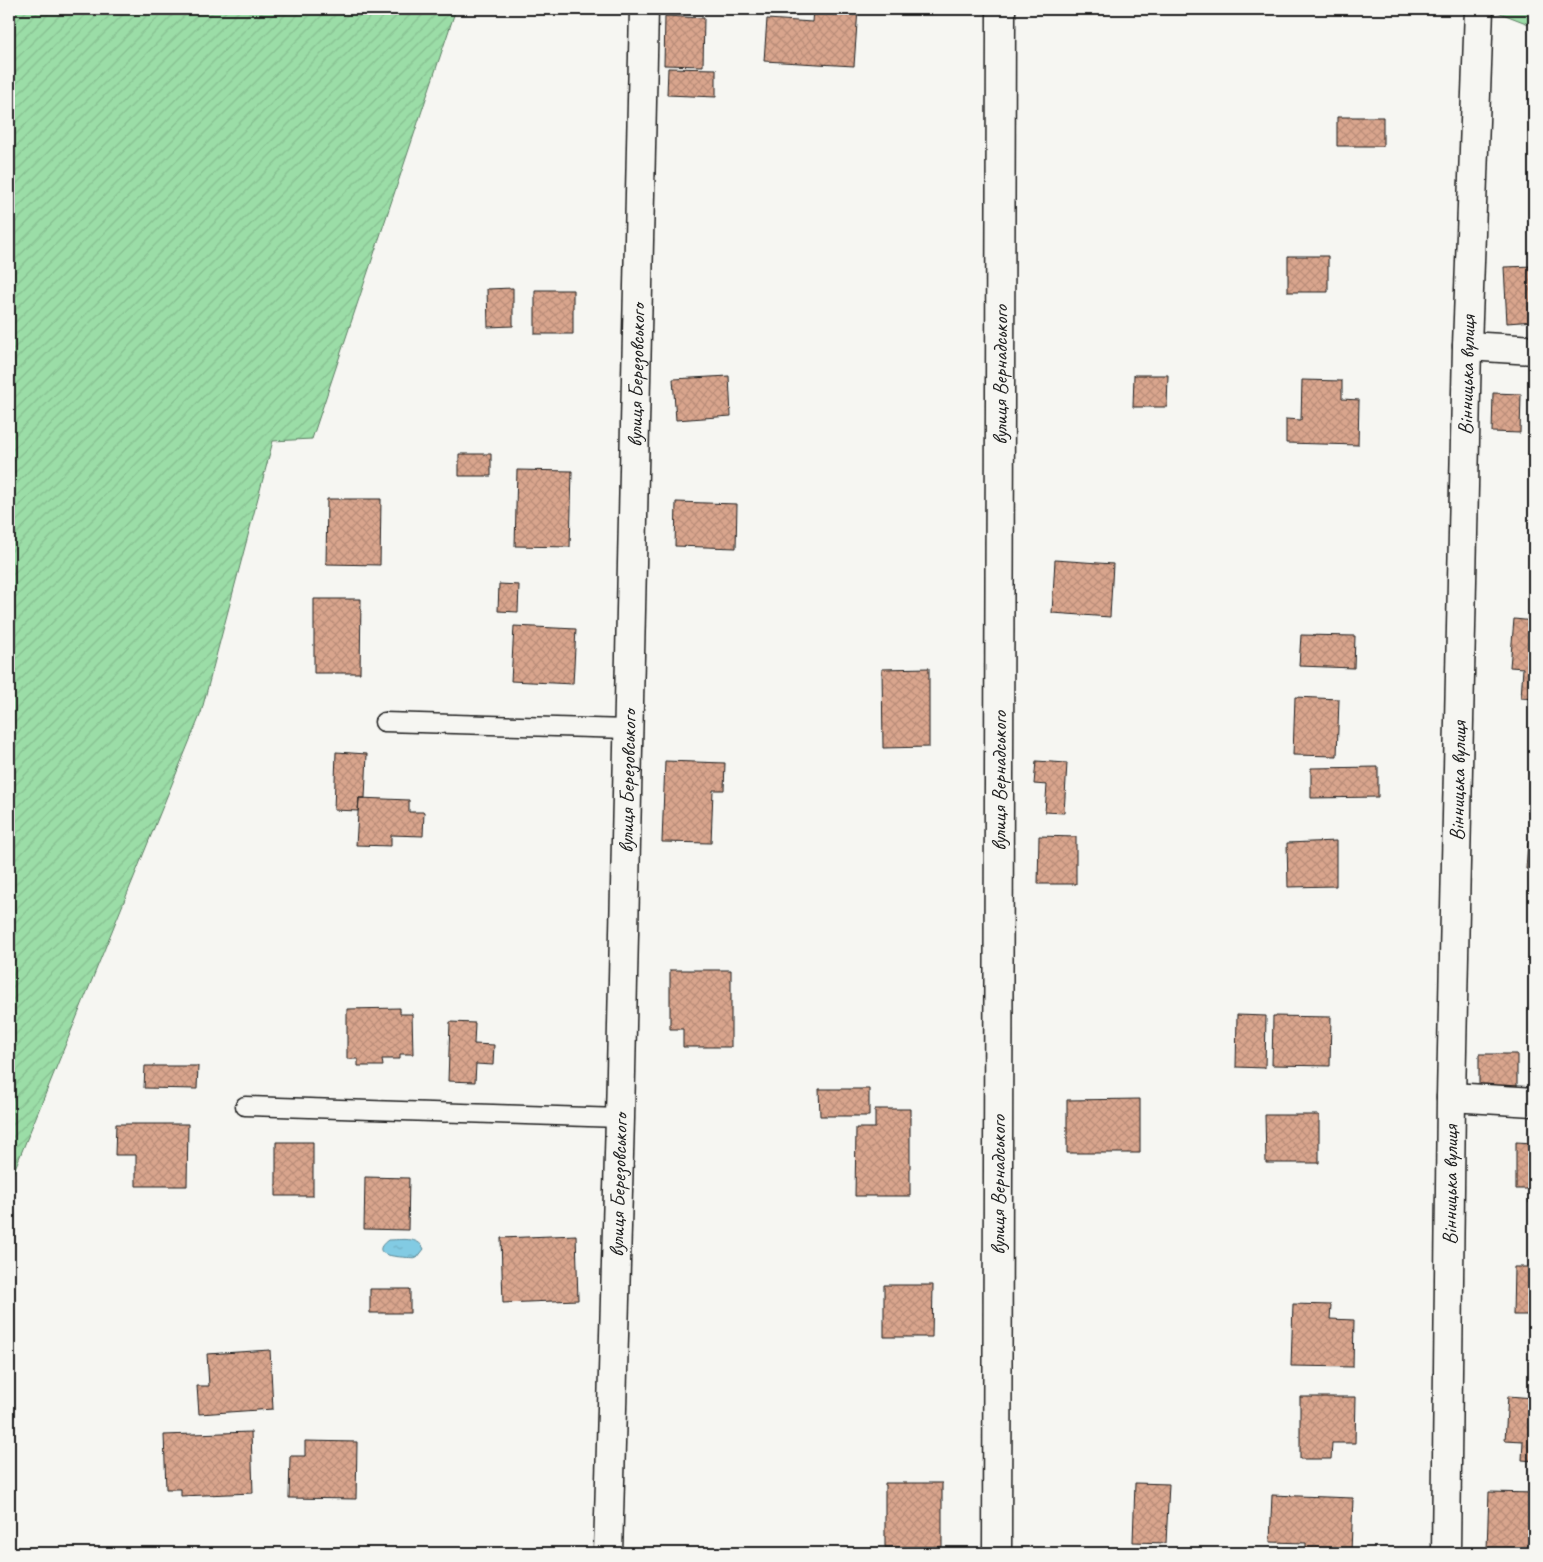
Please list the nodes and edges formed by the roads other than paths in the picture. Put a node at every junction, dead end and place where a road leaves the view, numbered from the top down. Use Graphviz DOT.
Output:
graph roads {
  1 [pos="644,9"];
  2 [pos="1001,9"];
  3 [pos="1479,9"];
  4 [pos="1467,346"];
  5 [pos="1534,350"];
  6 [pos="384,722"];
  7 [pos="628,729"];
  8 [pos="1451,1096"];
  9 [pos="1534,1102"];
  10 [pos="245,1106"];
  11 [pos="620,1118"];
  12 [pos="608,1553"];
  13 [pos="997,1553"];
  14 [pos="1446,1553"];
  1 -- 7 [label="street, вулиця Березовського"];
  2 -- 13 [label="street, вулиця Вернадського"];
  3 -- 4 [label="street, Вінницька вулиця"];
  4 -- 5 [label="street"];
  4 -- 8 [label="street, Вінницька вулиця"];
  6 -- 7 [label="lane"];
  7 -- 11 [label="street, вулиця Березовського"];
  8 -- 9 [label="street"];
  8 -- 14 [label="street, Вінницька вулиця"];
  10 -- 11 [label="lane"];
  11 -- 12 [label="street, вулиця Березовського"];
}
